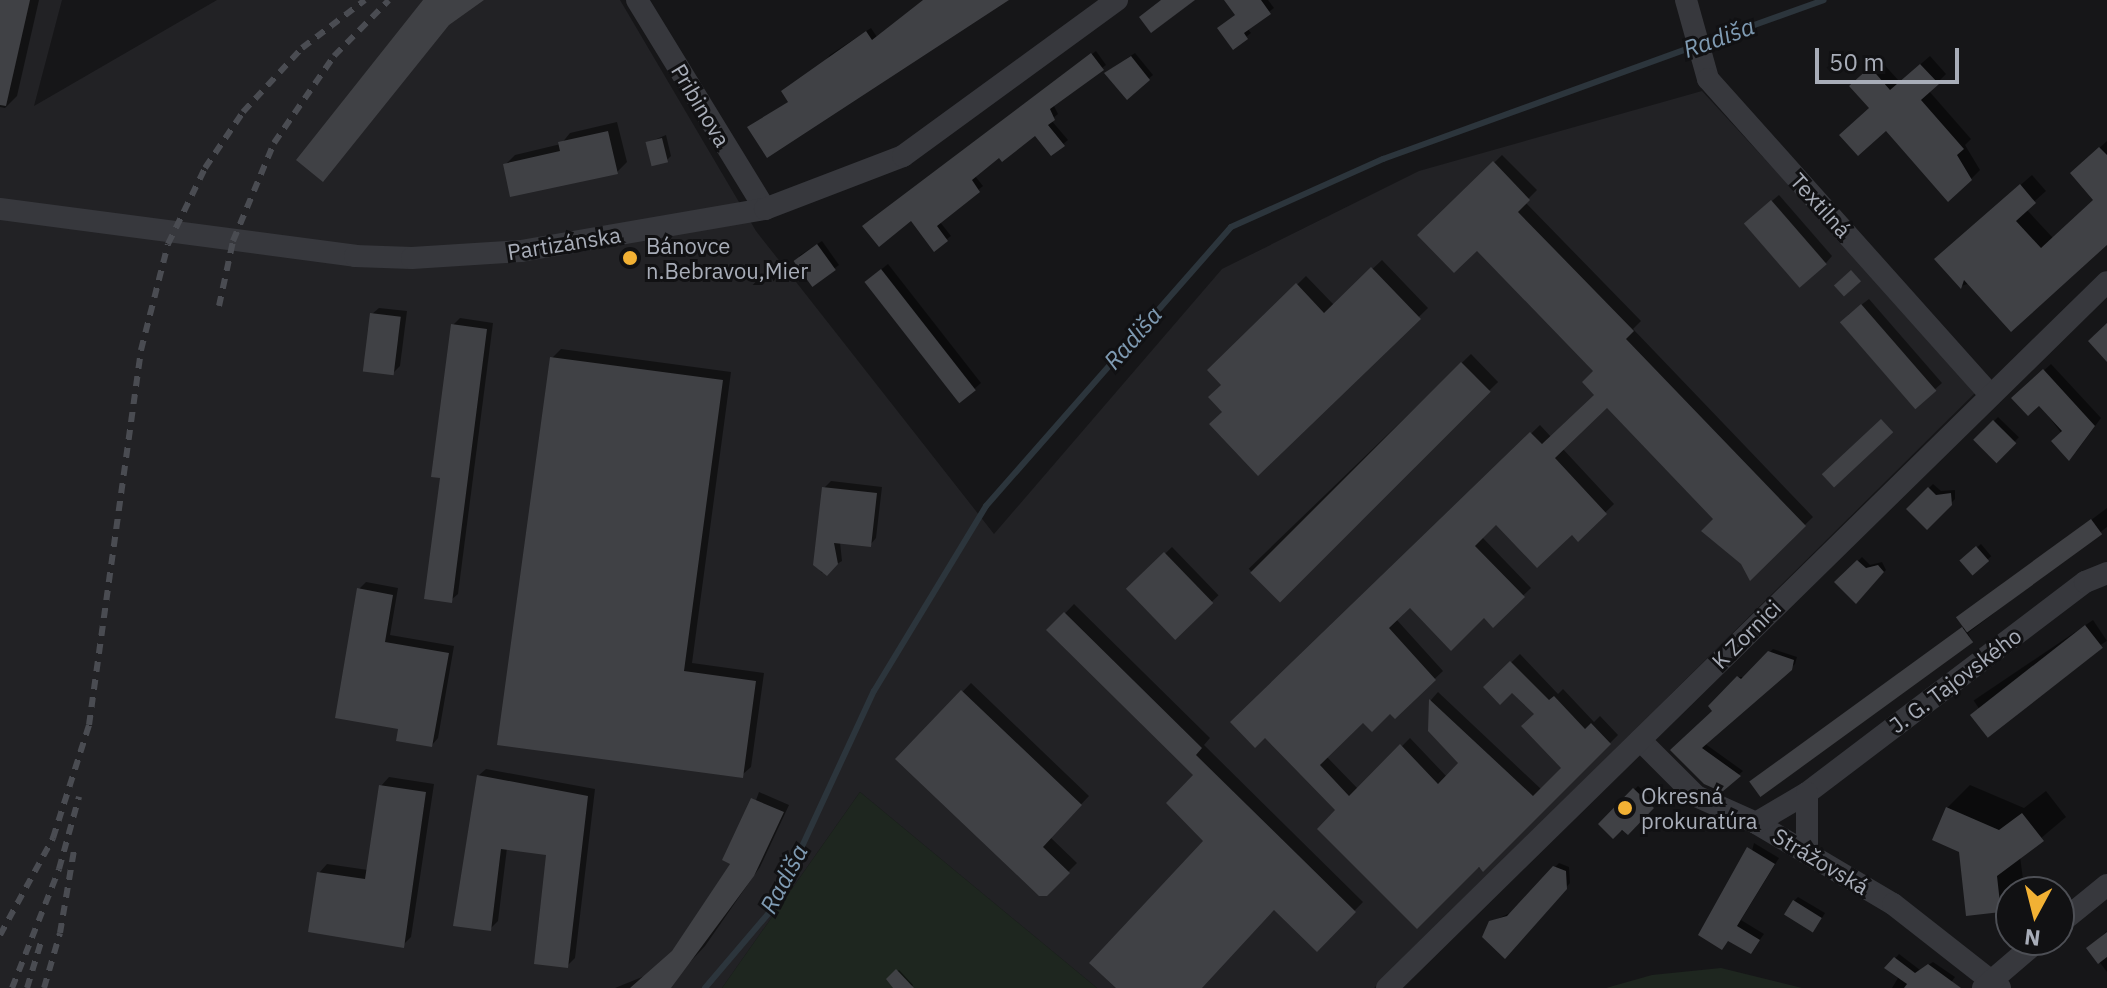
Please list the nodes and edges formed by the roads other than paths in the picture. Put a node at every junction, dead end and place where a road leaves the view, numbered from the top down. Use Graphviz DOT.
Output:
graph roads {
  1 [pos="637,0"];
  2 [pos="1117,0"];
  3 [pos="1687,6"];
  4 [pos="0,209"];
  5 [pos="765,209"];
  6 [pos="2107,282"];
  7 [pos="1989,393"];
  8 [pos="2107,573"];
  9 [pos="1640,740"];
  10 [pos="1807,793"];
  11 [pos="1756,823"];
  12 [pos="1807,852"];
  13 [pos="2107,885"];
  14 [pos="2075,911"];
  15 [pos="2022,956"];
  16 [pos="1991,985"];
  17 [pos="1387,988"];
  1 -- 5 [label="street, Pribinova"];
  2 -- 5 [label="street, Partizánska"];
  3 -- 7 [label="street, Textilná"];
  4 -- 5 [label="street, Partizánska"];
  6 -- 7 [label="street, K Zornici"];
  7 -- 9 [label="street, K Zornici"];
  8 -- 10 [label="street, J. G. Tajovského"];
  9 -- 11 [label="street, Strážovská"];
  9 -- 17 [label="street, K Zornici"];
  10 -- 11 [label="street, J. G. Tajovského"];
  10 -- 12 [label="street"];
  11 -- 12 [label="street, Strážovská"];
  12 -- 16 [label="street, Strážovská"];
  13 -- 14 [label="street"];
  15 -- 16 [label="street"];
}
